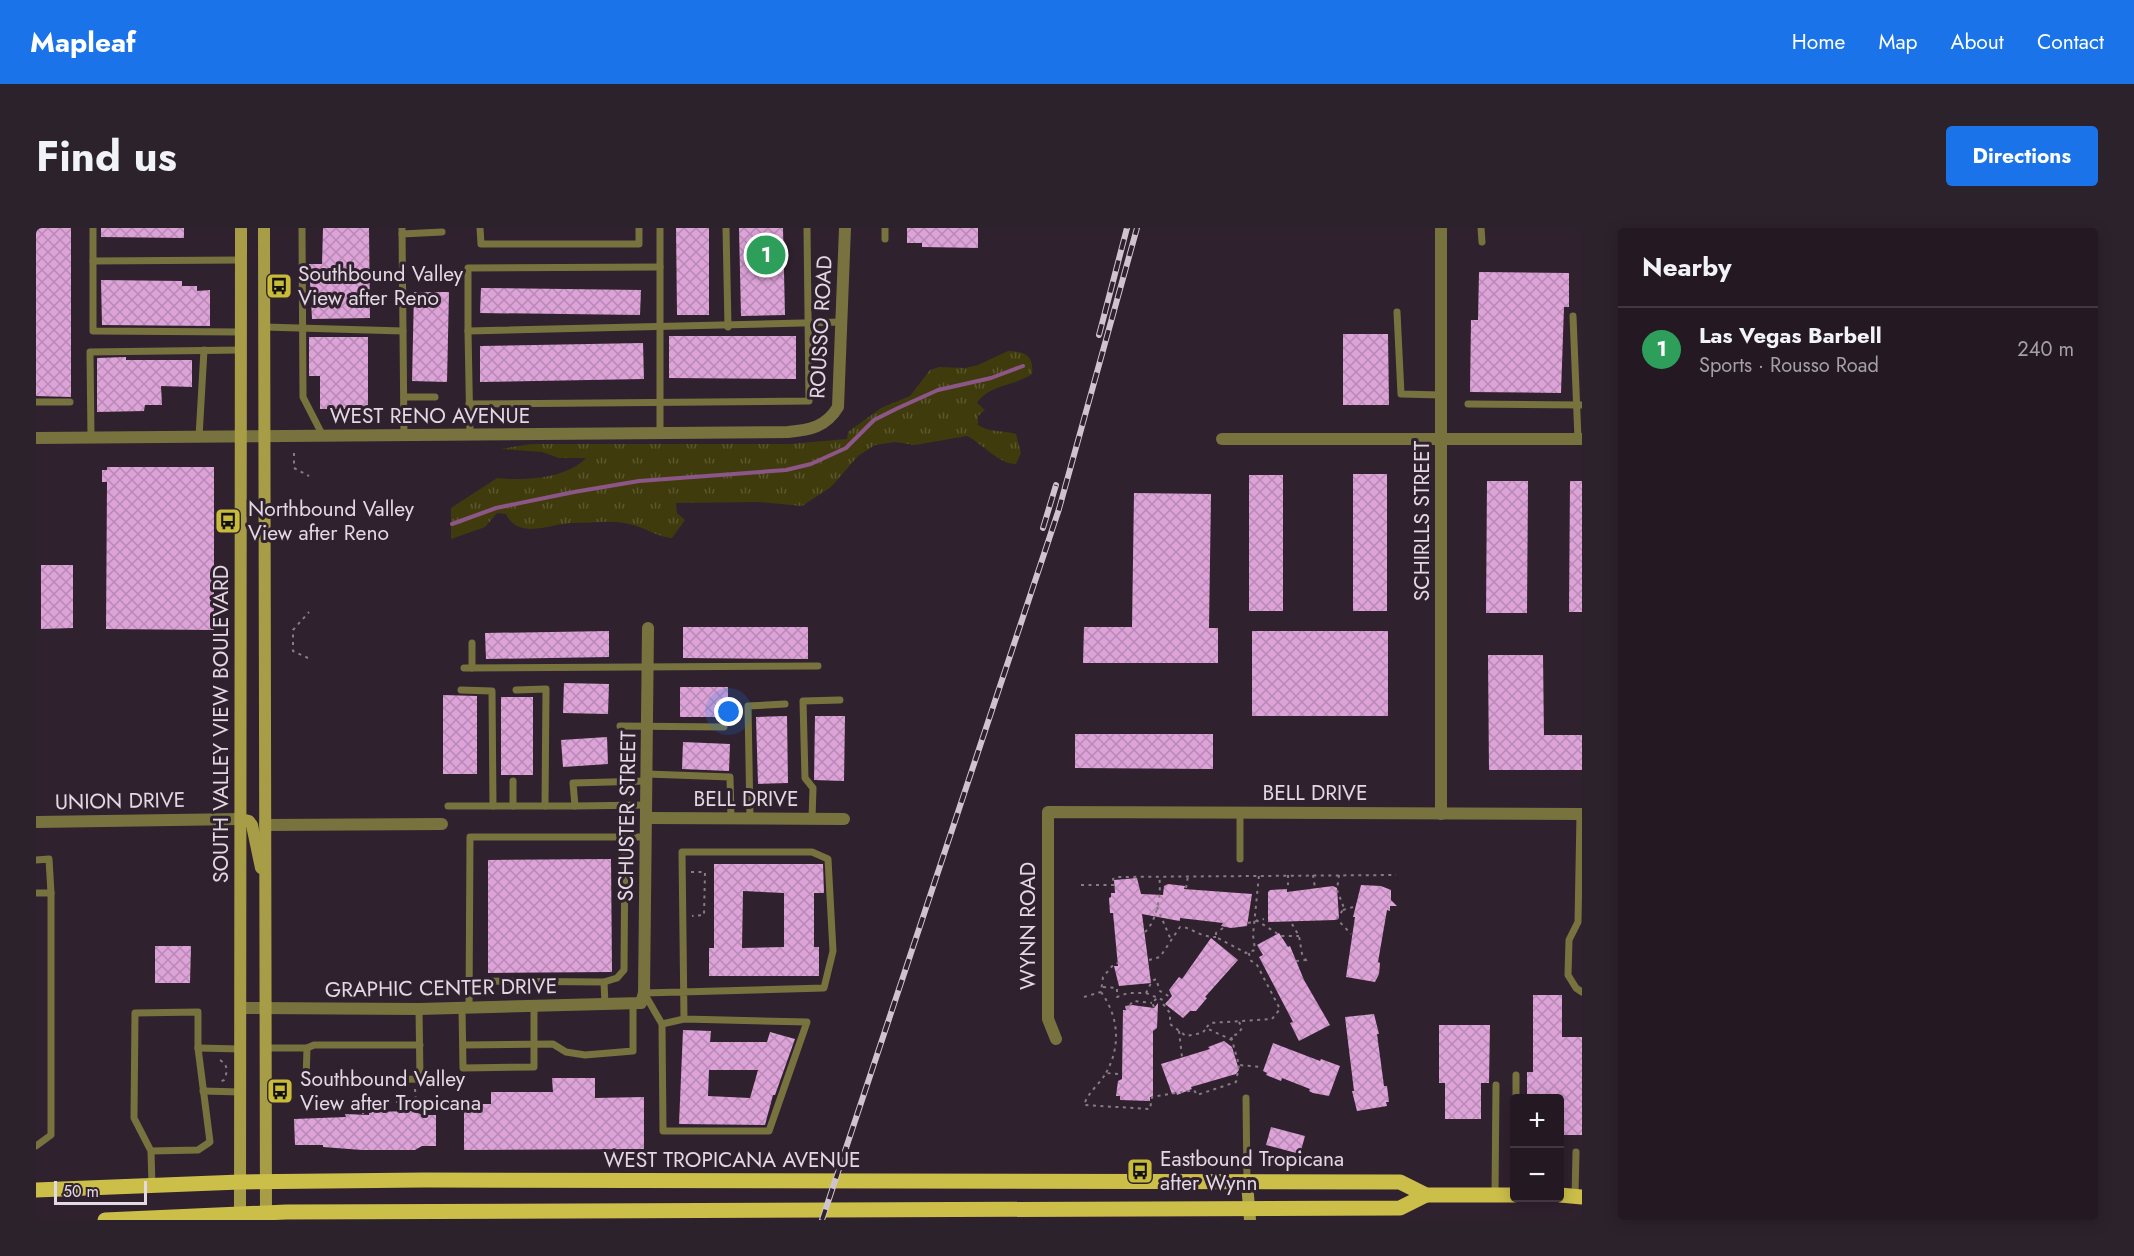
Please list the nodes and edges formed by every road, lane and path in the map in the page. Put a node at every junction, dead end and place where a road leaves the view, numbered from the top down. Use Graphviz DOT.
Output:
graph roads {
  1 [pos="93,228"];
  2 [pos="241,228"];
  3 [pos="264,228"];
  4 [pos="302,228"];
  5 [pos="480,228"];
  6 [pos="639,228"];
  7 [pos="660,228"];
  8 [pos="726,228"];
  9 [pos="807,228"];
  10 [pos="844,228"];
  11 [pos="885,228"];
  12 [pos="1441,228"];
  13 [pos="1481,228"];
  14 [pos="402,231"];
  15 [pos="442,232"];
  16 [pos="885,239"];
  17 [pos="1482,242"];
  18 [pos="93,261"];
  19 [pos="241,261"];
  20 [pos="660,267"];
  21 [pos="1397,312"];
  22 [pos="1573,316"];
  23 [pos="842,322"];
  24 [pos="808,325"];
  25 [pos="264,327"];
  26 [pos="728,327"];
  27 [pos="660,328"];
  28 [pos="302,330"];
  29 [pos="403,331"];
  30 [pos="468,331"];
  31 [pos="241,332"];
  32 [pos="204,350"];
  33 [pos="241,350"];
  34 [pos="1441,395"];
  35 [pos="404,397"];
  36 [pos="435,397"];
  37 [pos="36,402"];
  38 [pos="70,402"];
  39 [pos="660,402"];
  40 [pos="469,404"];
  41 [pos="1468,404"];
  42 [pos="1580,405"];
  43 [pos="824,424"];
  44 [pos="660,434"];
  45 [pos="241,436"];
  46 [pos="265,436"];
  47 [pos="323,436"];
  48 [pos="404,436"];
  49 [pos="470,436"];
  50 [pos="91,437"];
  51 [pos="199,437"];
  52 [pos="36,438"];
  53 [pos="1222,439"];
  54 [pos="1441,439"];
  55 [pos="1580,439"];
  56 [pos="294,453"];
  57 [pos="309,476"];
  58 [pos="309,612"];
  59 [pos="648,628"];
  60 [pos="472,643"];
  61 [pos="308,658"];
  62 [pos="648,665"];
  63 [pos="818,666"];
  64 [pos="464,668"];
  65 [pos="472,668"];
  66 [pos="461,690"];
  67 [pos="516,690"];
  68 [pos="840,700"];
  69 [pos="785,704"];
  70 [pos="620,726"];
  71 [pos="647,726"];
  72 [pos="724,727"];
  73 [pos="622,745"];
  74 [pos="647,777"];
  75 [pos="513,781"];
  76 [pos="622,781"];
  77 [pos="448,806"];
  78 [pos="493,806"];
  79 [pos="513,806"];
  80 [pos="545,806"];
  81 [pos="575,806"];
  82 [pos="647,812"];
  83 [pos="1048,812"];
  84 [pos="1240,813"];
  85 [pos="1441,813"];
  86 [pos="1581,814"];
  87 [pos="731,818"];
  88 [pos="750,818"];
  89 [pos="241,819"];
  90 [pos="812,819"];
  91 [pos="844,819"];
  92 [pos="36,822"];
  93 [pos="442,824"];
  94 [pos="266,825"];
  95 [pos="625,837"];
  96 [pos="646,837"];
  97 [pos="1240,859"];
  98 [pos="36,860"];
  99 [pos="683,872"];
  100 [pos="1259,875"];
  101 [pos="1288,875"];
  102 [pos="1313,875"];
  103 [pos="1339,875"];
  104 [pos="1396,875"];
  105 [pos="1159,876"];
  106 [pos="1188,876"];
  107 [pos="1081,885"];
  108 [pos="1288,885"];
  109 [pos="266,887"];
  110 [pos="1186,888"];
  111 [pos="1315,888"];
  112 [pos="36,893"];
  113 [pos="51,893"];
  114 [pos="1156,907"];
  115 [pos="1353,907"];
  116 [pos="1343,910"];
  117 [pos="1264,919"];
  118 [pos="1256,920"];
  119 [pos="1248,923"];
  120 [pos="1292,924"];
  121 [pos="692,926"];
  122 [pos="1223,928"];
  123 [pos="1145,932"];
  124 [pos="1351,934"];
  125 [pos="1299,936"];
  126 [pos="1216,937"];
  127 [pos="1171,940"];
  128 [pos="1249,953"];
  129 [pos="1149,960"];
  130 [pos="1305,960"];
  131 [pos="1296,961"];
  132 [pos="1118,963"];
  133 [pos="1308,963"];
  134 [pos="469,981"];
  135 [pos="604,982"];
  136 [pos="1103,987"];
  137 [pos="1101,992"];
  138 [pos="1582,992"];
  139 [pos="683,993"];
  140 [pos="1146,993"];
  141 [pos="1084,997"];
  142 [pos="1170,997"];
  143 [pos="1156,998"];
  144 [pos="639,1000"];
  145 [pos="605,1005"];
  146 [pos="1130,1005"];
  147 [pos="534,1007"];
  148 [pos="240,1008"];
  149 [pos="266,1008"];
  150 [pos="465,1008"];
  151 [pos="419,1009"];
  152 [pos="684,1019"];
  153 [pos="1239,1022"];
  154 [pos="663,1024"];
  155 [pos="1206,1028"];
  156 [pos="1179,1031"];
  157 [pos="1056,1039"];
  158 [pos="1232,1040"];
  159 [pos="534,1044"];
  160 [pos="420,1045"];
  161 [pos="463,1045"];
  162 [pos="198,1048"];
  163 [pos="266,1048"];
  164 [pos="306,1048"];
  165 [pos="240,1049"];
  166 [pos="1182,1057"];
  167 [pos="220,1060"];
  168 [pos="1239,1065"];
  169 [pos="1261,1067"];
  170 [pos="1106,1073"];
  171 [pos="1118,1074"];
  172 [pos="1516,1075"];
  173 [pos="214,1083"];
  174 [pos="1496,1084"];
  175 [pos="203,1091"];
  176 [pos="240,1092"];
  177 [pos="1516,1094"];
  178 [pos="1246,1098"];
  179 [pos="416,1102"];
  180 [pos="363,1114"];
  181 [pos="36,1146"];
  182 [pos="151,1151"];
  183 [pos="1576,1152"];
  184 [pos="266,1181"];
  185 [pos="240,1182"];
  186 [pos="1247,1183"];
  187 [pos="152,1186"];
  188 [pos="36,1190"];
  189 [pos="1426,1195"];
  190 [pos="1495,1195"];
  191 [pos="1510,1195"];
  192 [pos="1564,1195"];
  193 [pos="1580,1195"];
  194 [pos="1250,1214"];
  195 [pos="266,1216"];
  196 [pos="240,1217"];
  197 [pos="105,1220"];
  1 -- 18 [label="lane"];
  2 -- 19 [label="main road, SOUTH VALLEY VIEW BOULEVARD"];
  3 -- 25 [label="main road, SOUTH VALLEY VIEW BOULEVARD"];
  4 -- 28 [label="lane"];
  5 -- 6 [label="lane"];
  7 -- 20 [label="lane"];
  8 -- 26 [label="lane"];
  9 -- 24 [label="lane"];
  10 -- 23 [label="street, ROUSSO ROAD"];
  11 -- 16 [label="lane"];
  12 -- 34 [label="street, SCHIRLLS STREET"];
  13 -- 17 [label="lane"];
  14 -- 15 [label="lane"];
  14 -- 29 [label="lane"];
  18 -- 19 [label="lane"];
  18 -- 31 [label="lane"];
  19 -- 31 [label="main road, SOUTH VALLEY VIEW BOULEVARD"];
  20 -- 27 [label="lane"];
  20 -- 30 [label="lane"];
  21 -- 34 [label="lane"];
  22 -- 42 [label="lane"];
  23 -- 24 [label="lane"];
  23 -- 43 [label="street, ROUSSO ROAD"];
  24 -- 26 [label="lane"];
  24 -- 39 [label="lane"];
  25 -- 28 [label="lane"];
  25 -- 46 [label="main road, SOUTH VALLEY VIEW BOULEVARD"];
  26 -- 27 [label="lane"];
  27 -- 30 [label="lane"];
  27 -- 39 [label="lane"];
  28 -- 29 [label="lane"];
  28 -- 47 [label="lane"];
  29 -- 35 [label="lane"];
  30 -- 40 [label="lane"];
  31 -- 33 [label="main road, SOUTH VALLEY VIEW BOULEVARD"];
  32 -- 33 [label="lane"];
  32 -- 50 [label="lane"];
  32 -- 51 [label="lane"];
  33 -- 45 [label="main road, SOUTH VALLEY VIEW BOULEVARD"];
  34 -- 54 [label="street, SCHIRLLS STREET"];
  35 -- 36 [label="lane"];
  35 -- 48 [label="lane"];
  37 -- 38 [label="lane"];
  39 -- 40 [label="lane"];
  39 -- 44 [label="lane"];
  40 -- 49 [label="lane"];
  41 -- 42 [label="lane"];
  42 -- 55 [label="lane"];
  43 -- 44 [label="street, WEST RENO AVENUE"];
  44 -- 49 [label="street, WEST RENO AVENUE"];
  45 -- 46 [label="street, WEST RENO AVENUE"];
  45 -- 51 [label="street, WEST RENO AVENUE"];
  45 -- 89 [label="main road, SOUTH VALLEY VIEW BOULEVARD"];
  46 -- 47 [label="street, WEST RENO AVENUE"];
  46 -- 94 [label="main road, SOUTH VALLEY VIEW BOULEVARD"];
  47 -- 48 [label="street, WEST RENO AVENUE"];
  48 -- 49 [label="street, WEST RENO AVENUE"];
  50 -- 51 [label="street, WEST RENO AVENUE"];
  50 -- 52 [label="street, WEST RENO AVENUE"];
  53 -- 54 [label="street"];
  54 -- 55 [label="street"];
  54 -- 85 [label="street, SCHIRLLS STREET"];
  56 -- 57 [label="path"];
  58 -- 61 [label="path"];
  59 -- 62 [label="street, SCHUSTER STREET"];
  60 -- 65 [label="lane"];
  62 -- 63 [label="lane"];
  62 -- 65 [label="lane"];
  62 -- 71 [label="street, SCHUSTER STREET"];
  64 -- 65 [label="lane"];
  66 -- 78 [label="lane"];
  67 -- 80 [label="lane"];
  68 -- 90 [label="lane"];
  69 -- 88 [label="lane"];
  70 -- 71 [label="lane"];
  71 -- 72 [label="lane"];
  71 -- 74 [label="street, SCHUSTER STREET"];
  73 -- 76 [label="lane"];
  74 -- 76 [label="lane"];
  74 -- 82 [label="street, SCHUSTER STREET"];
  74 -- 87 [label="lane"];
  75 -- 79 [label="lane"];
  76 -- 81 [label="lane"];
  77 -- 78 [label="lane"];
  78 -- 79 [label="lane"];
  79 -- 80 [label="lane"];
  80 -- 81 [label="lane"];
  81 -- 82 [label="lane"];
  82 -- 87 [label="street, BELL DRIVE"];
  82 -- 96 [label="street, SCHUSTER STREET"];
  83 -- 84 [label="street, BELL DRIVE"];
  83 -- 157 [label="street, WYNN ROAD"];
  84 -- 85 [label="street, BELL DRIVE"];
  84 -- 97 [label="lane"];
  85 -- 86 [label="street, BELL DRIVE"];
  86 -- 138 [label="lane"];
  87 -- 88 [label="street, BELL DRIVE"];
  88 -- 90 [label="street, BELL DRIVE"];
  89 -- 92 [label="street, UNION DRIVE"];
  89 -- 109 [label="main road"];
  89 -- 148 [label="main road, SOUTH VALLEY VIEW BOULEVARD"];
  90 -- 91 [label="street, BELL DRIVE"];
  93 -- 94 [label="street"];
  94 -- 109 [label="main road, SOUTH VALLEY VIEW BOULEVARD"];
  95 -- 96 [label="lane"];
  95 -- 134 [label="lane"];
  95 -- 135 [label="lane"];
  96 -- 144 [label="street, SCHUSTER STREET"];
  98 -- 113 [label="lane"];
  99 -- 121 [label="path"];
  99 -- 139 [label="lane"];
  99 -- 139 [label="lane"];
  100 -- 101 [label="path"];
  100 -- 106 [label="path"];
  100 -- 118 [label="path"];
  101 -- 102 [label="path"];
  101 -- 108 [label="path"];
  102 -- 103 [label="path"];
  102 -- 111 [label="path"];
  103 -- 104 [label="path"];
  103 -- 116 [label="path"];
  105 -- 106 [label="path"];
  105 -- 107 [label="path"];
  105 -- 114 [label="path"];
  106 -- 110 [label="path"];
  109 -- 149 [label="main road, SOUTH VALLEY VIEW BOULEVARD"];
  112 -- 113 [label="lane"];
  113 -- 181 [label="lane"];
  114 -- 123 [label="path"];
  114 -- 127 [label="path"];
  115 -- 116 [label="path"];
  116 -- 124 [label="path"];
  117 -- 118 [label="path"];
  118 -- 119 [label="path"];
  118 -- 125 [label="path"];
  118 -- 128 [label="path"];
  120 -- 125 [label="path"];
  122 -- 126 [label="path"];
  125 -- 130 [label="path"];
  126 -- 127 [label="path"];
  126 -- 128 [label="path"];
  127 -- 129 [label="path"];
  128 -- 153 [label="path"];
  130 -- 131 [label="path"];
  130 -- 133 [label="path"];
  132 -- 136 [label="path"];
  134 -- 135 [label="lane"];
  134 -- 150 [label="lane"];
  135 -- 145 [label="lane"];
  136 -- 137 [label="path"];
  136 -- 140 [label="path"];
  137 -- 141 [label="path"];
  137 -- 170 [label="path"];
  139 -- 144 [label="lane"];
  139 -- 152 [label="lane"];
  140 -- 142 [label="path"];
  140 -- 143 [label="path"];
  143 -- 146 [label="path"];
  143 -- 156 [label="path"];
  144 -- 145 [label="street, GRAPHIC CENTER DRIVE"];
  144 -- 154 [label="lane"];
  144 -- 159 [label="lane"];
  145 -- 147 [label="street, GRAPHIC CENTER DRIVE"];
  147 -- 150 [label="street, GRAPHIC CENTER DRIVE"];
  147 -- 159 [label="lane"];
  148 -- 149 [label="street, GRAPHIC CENTER DRIVE"];
  148 -- 165 [label="main road, SOUTH VALLEY VIEW BOULEVARD"];
  149 -- 151 [label="street, GRAPHIC CENTER DRIVE"];
  149 -- 163 [label="main road, SOUTH VALLEY VIEW BOULEVARD"];
  150 -- 151 [label="street, GRAPHIC CENTER DRIVE"];
  150 -- 161 [label="lane"];
  151 -- 160 [label="lane"];
  152 -- 154 [label="lane"];
  152 -- 154 [label="lane"];
  153 -- 155 [label="path"];
  153 -- 158 [label="path"];
  155 -- 156 [label="path"];
  155 -- 158 [label="path"];
  156 -- 166 [label="path"];
  158 -- 168 [label="path"];
  159 -- 161 [label="lane"];
  159 -- 161 [label="lane"];
  160 -- 164 [label="lane"];
  160 -- 164 [label="lane"];
  162 -- 165 [label="lane"];
  162 -- 175 [label="lane"];
  162 -- 182 [label="lane"];
  163 -- 164 [label="lane"];
  163 -- 184 [label="main road, SOUTH VALLEY VIEW BOULEVARD"];
  165 -- 176 [label="main road, SOUTH VALLEY VIEW BOULEVARD"];
  167 -- 173 [label="path"];
  168 -- 169 [label="path"];
  168 -- 170 [label="path"];
  170 -- 171 [label="path"];
  172 -- 177 [label="lane"];
  174 -- 190 [label="lane"];
  175 -- 176 [label="lane"];
  175 -- 182 [label="lane"];
  176 -- 185 [label="main road, SOUTH VALLEY VIEW BOULEVARD"];
  178 -- 186 [label="lane"];
  179 -- 180 [label="path"];
  182 -- 187 [label="lane"];
  183 -- 193 [label="lane"];
  184 -- 185 [label="main road, WEST TROPICANA AVENUE"];
  184 -- 186 [label="main road, WEST TROPICANA AVENUE"];
  184 -- 195 [label="main road, SOUTH VALLEY VIEW BOULEVARD"];
  185 -- 187 [label="main road, WEST TROPICANA AVENUE"];
  185 -- 196 [label="main road, SOUTH VALLEY VIEW BOULEVARD"];
  186 -- 189 [label="main road, WEST TROPICANA AVENUE"];
  186 -- 194 [label="main road"];
  187 -- 188 [label="main road, WEST TROPICANA AVENUE"];
  189 -- 190 [label="main road, WEST TROPICANA AVENUE"];
  189 -- 194 [label="main road, WEST TROPICANA AVENUE"];
  190 -- 191 [label="main road, WEST TROPICANA AVENUE"];
  192 -- 193 [label="main road"];
  194 -- 195 [label="main road, WEST TROPICANA AVENUE"];
  195 -- 196 [label="main road, WEST TROPICANA AVENUE"];
  196 -- 197 [label="main road, WEST TROPICANA AVENUE"];
}
